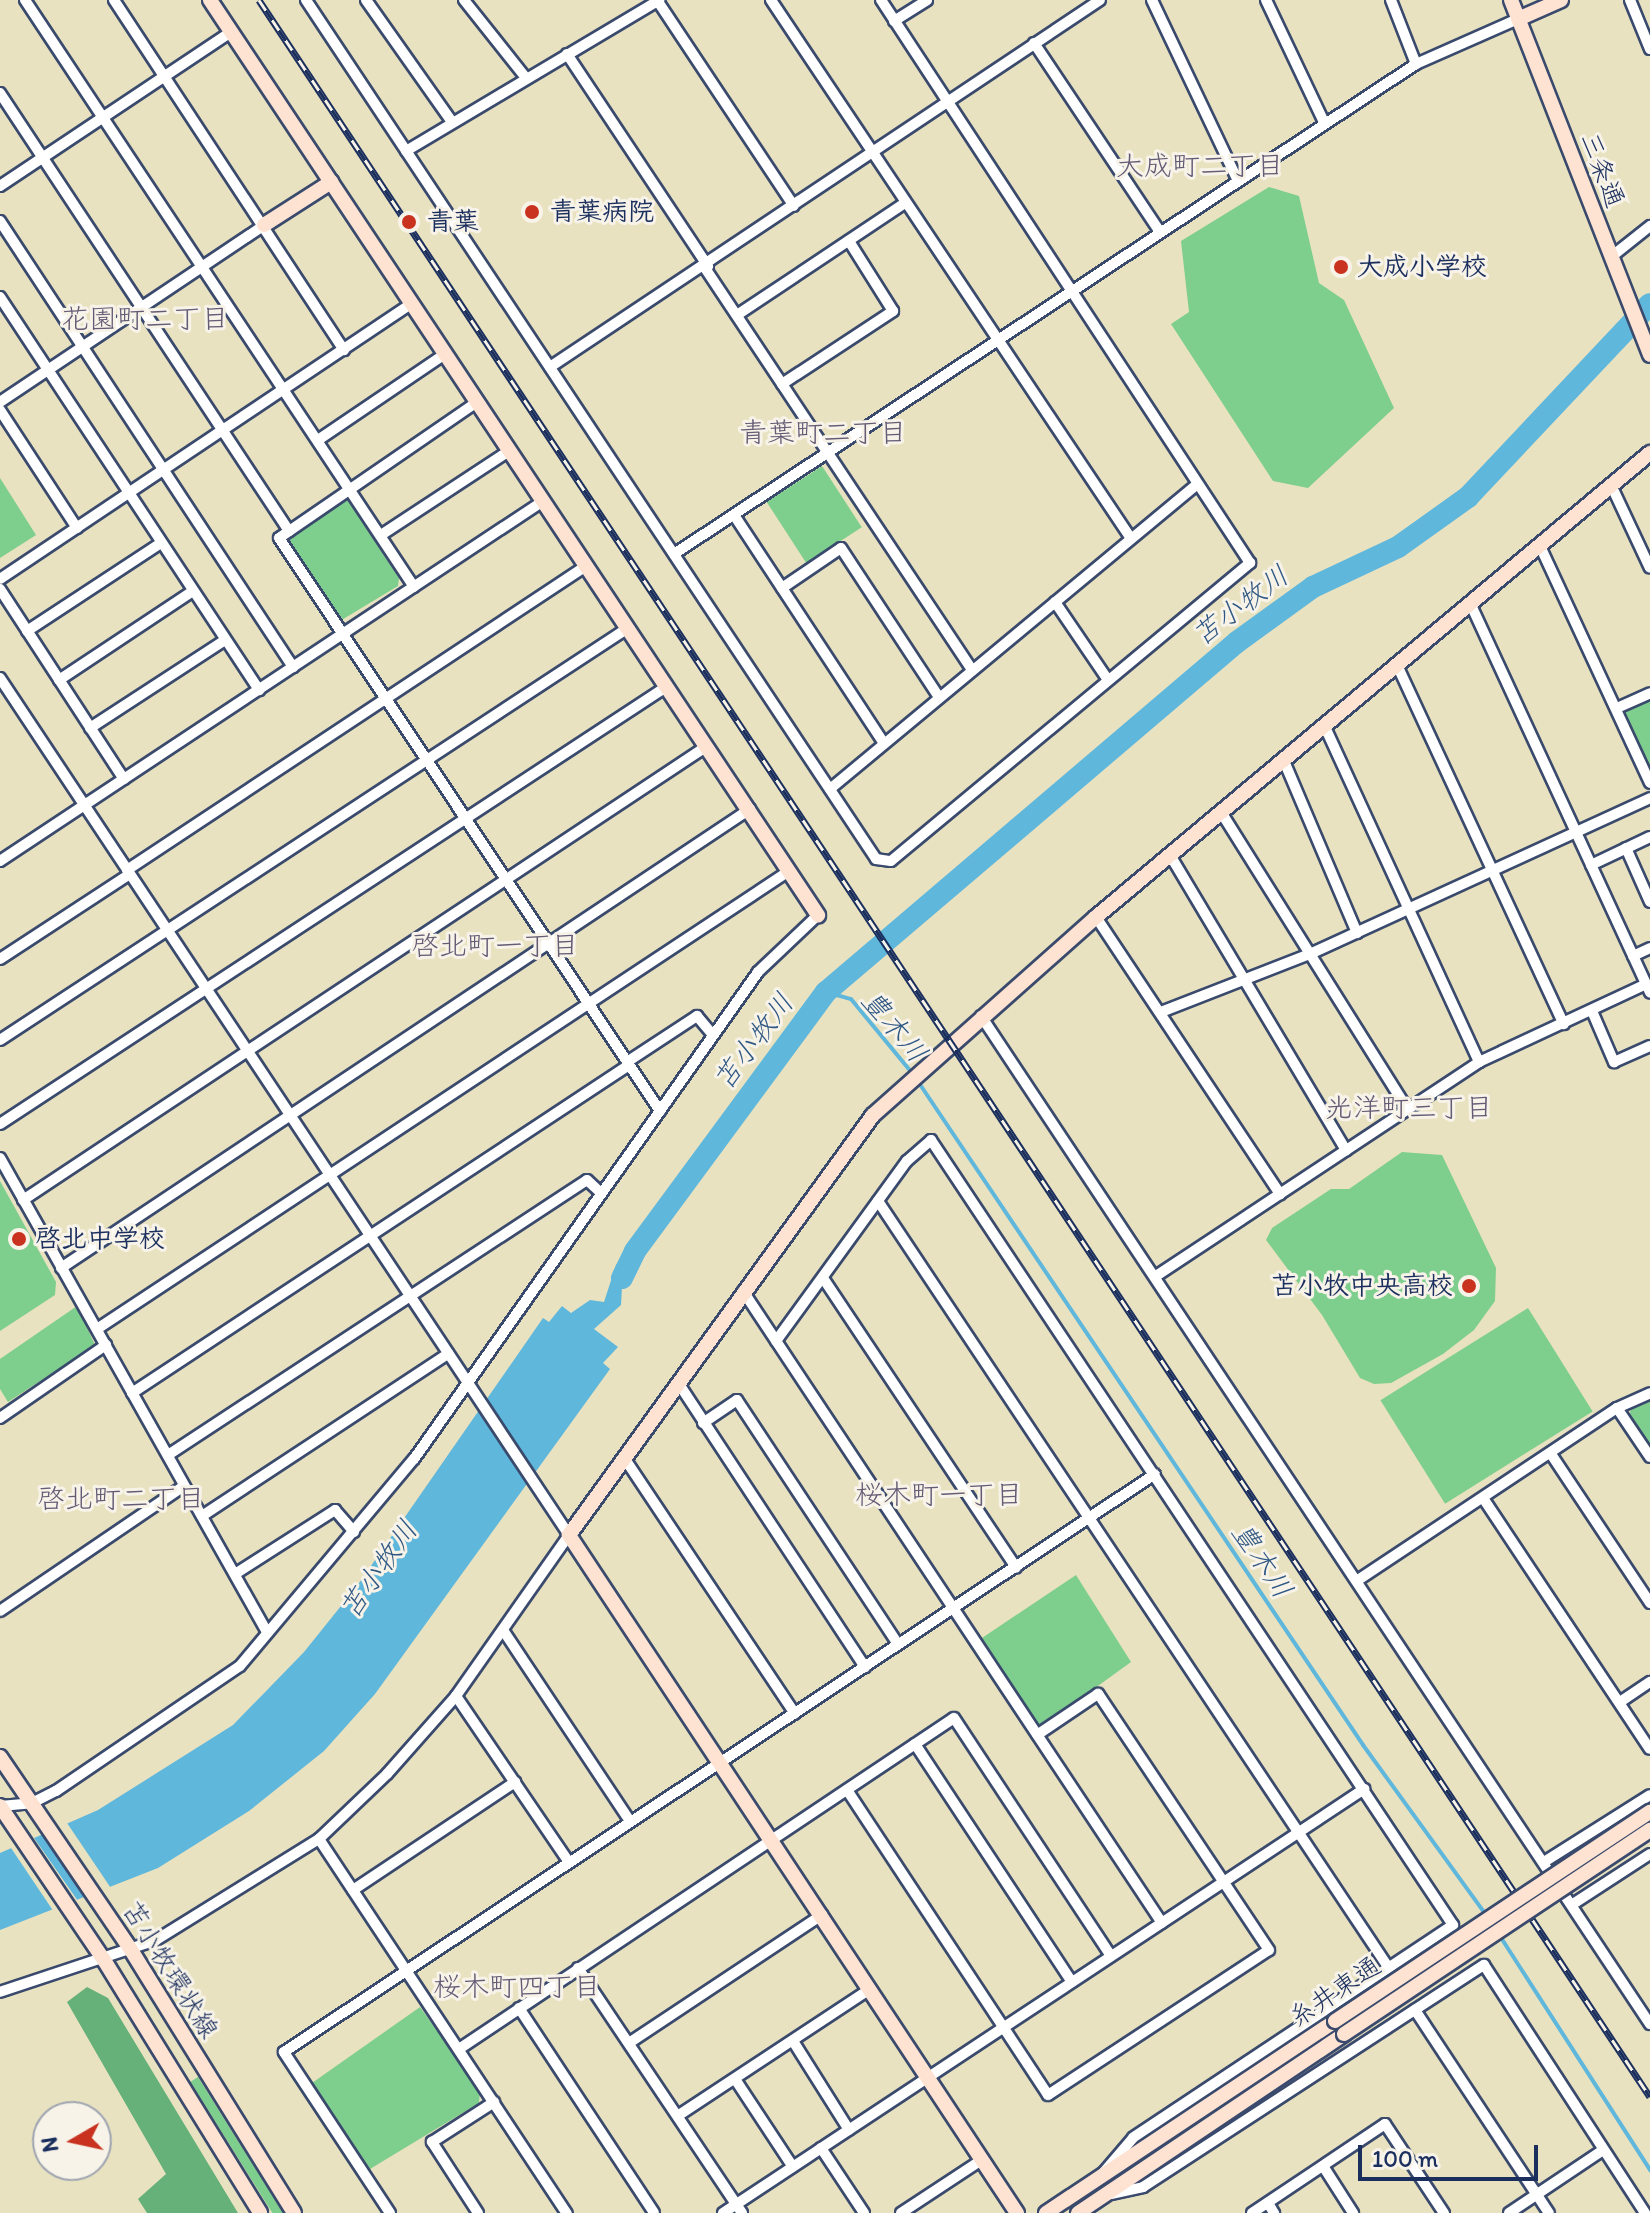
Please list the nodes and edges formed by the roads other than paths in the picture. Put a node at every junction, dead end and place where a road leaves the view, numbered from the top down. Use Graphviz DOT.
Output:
graph roads {
  1 [pos="25,0"];
  2 [pos="114,0"];
  3 [pos="210,0"];
  4 [pos="306,0"];
  5 [pos="366,0"];
  6 [pos="464,0"];
  7 [pos="658,0"];
  8 [pos="771,0"];
  9 [pos="881,0"];
  10 [pos="927,0"];
  11 [pos="1100,0"];
  12 [pos="1152,0"];
  13 [pos="1266,0"];
  14 [pos="1391,0"];
  15 [pos="1511,0"];
  16 [pos="1561,0"];
  17 [pos="1630,0"];
  18 [pos="1518,19"];
  19 [pos="894,21"];
  20 [pos="231,32"];
  21 [pos="1034,43"];
  22 [pos="1650,49"];
  23 [pos="567,54"];
  24 [pos="1416,64"];
  25 [pos="165,75"];
  26 [pos="526,78"];
  27 [pos="0,93"];
  28 [pos="944,103"];
  29 [pos="103,118"];
  30 [pos="452,122"];
  31 [pos="1325,124"];
  32 [pos="406,151"];
  33 [pos="872,152"];
  34 [pos="42,158"];
  35 [pos="1238,181"];
  36 [pos="331,182"];
  37 [pos="0,186"];
  38 [pos="905,203"];
  39 [pos="794,206"];
  40 [pos="0,221"];
  41 [pos="264,225"];
  42 [pos="1650,226"];
  43 [pos="1160,232"];
  44 [pos="849,241"];
  45 [pos="1611,257"];
  46 [pos="202,267"];
  47 [pos="706,267"];
  48 [pos="1070,291"];
  49 [pos="0,297"];
  50 [pos="411,304"];
  51 [pos="142,307"];
  52 [pos="737,315"];
  53 [pos="997,340"];
  54 [pos="82,346"];
  55 [pos="344,350"];
  56 [pos="445,354"];
  57 [pos="1650,355"];
  58 [pos="550,367"];
  59 [pos="48,370"];
  60 [pos="782,384"];
  61 [pos="284,390"];
  62 [pos="0,402"];
  63 [pos="477,402"];
  64 [pos="0,410"];
  65 [pos="222,431"];
  66 [pos="318,440"];
  67 [pos="509,451"];
  68 [pos="827,452"];
  69 [pos="1650,453"];
  70 [pos="164,470"];
  71 [pos="1197,484"];
  72 [pos="1612,487"];
  73 [pos="351,490"];
  74 [pos="130,493"];
  75 [pos="543,501"];
  76 [pos="734,515"];
  77 [pos="77,528"];
  78 [pos="289,531"];
  79 [pos="381,535"];
  80 [pos="1130,537"];
  81 [pos="161,543"];
  82 [pos="1540,546"];
  83 [pos="674,554"];
  84 [pos="586,566"];
  85 [pos="1650,568"];
  86 [pos="0,579"];
  87 [pos="414,587"];
  88 [pos="782,588"];
  89 [pos="0,589"];
  90 [pos="193,591"];
  91 [pos="1055,602"];
  92 [pos="1471,605"];
  93 [pos="628,628"];
  94 [pos="27,631"];
  95 [pos="342,635"];
  96 [pos="225,640"];
  97 [pos="1397,665"];
  98 [pos="293,667"];
  99 [pos="972,670"];
  100 [pos="0,678"];
  101 [pos="59,680"];
  102 [pos="1108,680"];
  103 [pos="666,687"];
  104 [pos="259,690"];
  105 [pos="1650,693"];
  106 [pos="939,697"];
  107 [pos="385,700"];
  108 [pos="1617,708"];
  109 [pos="1325,727"];
  110 [pos="90,728"];
  111 [pos="884,743"];
  112 [pos="707,746"];
  113 [pos="426,759"];
  114 [pos="1284,761"];
  115 [pos="124,779"];
  116 [pos="1650,783"];
  117 [pos="830,789"];
  118 [pos="1650,798"];
  119 [pos="84,806"];
  120 [pos="750,809"];
  121 [pos="1221,812"];
  122 [pos="465,819"];
  123 [pos="1576,832"];
  124 [pos="1650,837"];
  125 [pos="1626,848"];
  126 [pos="1170,855"];
  127 [pos="0,861"];
  128 [pos="1591,865"];
  129 [pos="789,871"];
  130 [pos="1492,871"];
  131 [pos="128,872"];
  132 [pos="506,879"];
  133 [pos="1650,902"];
  134 [pos="1410,910"];
  135 [pos="818,915"];
  136 [pos="1096,917"];
  137 [pos="167,930"];
  138 [pos="1357,933"];
  139 [pos="547,943"];
  140 [pos="1650,948"];
  141 [pos="1312,953"];
  142 [pos="1633,956"];
  143 [pos="0,959"];
  144 [pos="1246,980"];
  145 [pos="1648,988"];
  146 [pos="206,990"];
  147 [pos="588,1004"];
  148 [pos="1592,1011"];
  149 [pos="1161,1012"];
  150 [pos="981,1016"];
  151 [pos="1564,1024"];
  152 [pos="712,1034"];
  153 [pos="0,1040"];
  154 [pos="1650,1046"];
  155 [pos="247,1051"];
  156 [pos="1479,1062"];
  157 [pos="628,1064"];
  158 [pos="1407,1109"];
  159 [pos="660,1111"];
  160 [pos="290,1115"];
  161 [pos="0,1124"];
  162 [pos="1346,1150"];
  163 [pos="0,1158"];
  164 [pos="331,1175"];
  165 [pos="601,1193"];
  166 [pos="1280,1194"];
  167 [pos="23,1200"];
  168 [pos="878,1201"];
  169 [pos="370,1236"];
  170 [pos="61,1268"];
  171 [pos="1156,1276"];
  172 [pos="823,1278"];
  173 [pos="743,1291"];
  174 [pos="410,1295"];
  175 [pos="97,1329"];
  176 [pos="776,1341"];
  177 [pos="106,1345"];
  178 [pos="448,1354"];
  179 [pos="467,1382"];
  180 [pos="679,1384"];
  181 [pos="132,1393"];
  182 [pos="1650,1393"];
  183 [pos="1617,1408"];
  184 [pos="0,1418"];
  185 [pos="703,1423"];
  186 [pos="1551,1454"];
  187 [pos="168,1455"];
  188 [pos="1650,1457"];
  189 [pos="625,1459"];
  190 [pos="1155,1474"];
  191 [pos="184,1486"];
  192 [pos="1483,1498"];
  193 [pos="202,1516"];
  194 [pos="1089,1519"];
  195 [pos="354,1532"];
  196 [pos="569,1535"];
  197 [pos="1016,1567"];
  198 [pos="235,1574"];
  199 [pos="1358,1580"];
  200 [pos="1650,1603"];
  201 [pos="954,1608"];
  202 [pos="0,1611"];
  203 [pos="503,1630"];
  204 [pos="267,1632"];
  205 [pos="898,1644"];
  206 [pos="865,1667"];
  207 [pos="1650,1682"];
  208 [pos="456,1696"];
  209 [pos="1620,1702"];
  210 [pos="795,1714"];
  211 [pos="1037,1735"];
  212 [pos="915,1744"];
  213 [pos="1650,1749"];
  214 [pos="0,1757"];
  215 [pos="720,1764"];
  216 [pos="515,1782"];
  217 [pos="1364,1789"];
  218 [pos="847,1790"];
  219 [pos="1650,1795"];
  220 [pos="0,1806"];
  221 [pos="36,1808"];
  222 [pos="1650,1812"];
  223 [pos="630,1821"];
  224 [pos="1650,1830"];
  225 [pos="1297,1833"];
  226 [pos="319,1839"];
  227 [pos="772,1840"];
  228 [pos="1650,1854"];
  229 [pos="569,1862"];
  230 [pos="1544,1862"];
  231 [pos="1223,1882"];
  232 [pos="353,1890"];
  233 [pos="1573,1904"];
  234 [pos="822,1915"];
  235 [pos="1162,1923"];
  236 [pos="131,1950"];
  237 [pos="1111,1956"];
  238 [pos="104,1960"];
  239 [pos="1388,1967"];
  240 [pos="578,1968"];
  241 [pos="406,1971"];
  242 [pos="1072,1982"];
  243 [pos="870,1989"];
  244 [pos="0,1992"];
  245 [pos="519,2008"];
  246 [pos="1415,2010"];
  247 [pos="1650,2024"];
  248 [pos="1004,2027"];
  249 [pos="793,2041"];
  250 [pos="629,2043"];
  251 [pos="459,2049"];
  252 [pos="929,2077"];
  253 [pos="735,2079"];
  254 [pos="494,2102"];
  255 [pos="679,2115"];
  256 [pos="849,2130"];
  257 [pos="821,2148"];
  258 [pos="1603,2150"];
  259 [pos="983,2159"];
  260 [pos="1323,2166"];
  261 [pos="793,2167"];
  262 [pos="1100,2178"];
  263 [pos="1537,2194"];
  264 [pos="1105,2195"];
  265 [pos="1271,2208"];
  266 [pos="739,2209"];
  267 [pos="260,2213"];
  268 [pos="294,2213"];
  269 [pos="390,2213"];
  270 [pos="478,2213"];
  271 [pos="567,2213"];
  272 [pos="654,2213"];
  273 [pos="723,2213"];
  274 [pos="864,2213"];
  275 [pos="901,2213"];
  276 [pos="1017,2213"];
  277 [pos="1046,2213"];
  278 [pos="1078,2213"];
  279 [pos="1252,2213"];
  280 [pos="1353,2213"];
  281 [pos="1444,2213"];
  282 [pos="1509,2213"];
  283 [pos="1549,2213"];
  284 [pos="1645,2213"];
  1 -- 29 [label="street"];
  2 -- 25 [label="street"];
  3 -- 20 [label="street"];
  4 -- 32 [label="street"];
  5 -- 30 [label="street"];
  6 -- 26 [label="street"];
  7 -- 23 [label="street"];
  7 -- 39 [label="street"];
  8 -- 33 [label="street"];
  9 -- 19 [label="street"];
  10 -- 19 [label="street"];
  11 -- 21 [label="street"];
  12 -- 35 [label="street"];
  13 -- 31 [label="street"];
  14 -- 24 [label="street"];
  15 -- 18 [label="street, 三条通"];
  16 -- 18 [label="street"];
  17 -- 22 [label="street"];
  18 -- 24 [label="street"];
  18 -- 45 [label="street, 三条通"];
  19 -- 28 [label="street"];
  20 -- 25 [label="street"];
  20 -- 36 [label="street"];
  21 -- 28 [label="street"];
  21 -- 43 [label="street"];
  23 -- 26 [label="street"];
  23 -- 47 [label="street"];
  24 -- 31 [label="street"];
  25 -- 29 [label="street"];
  25 -- 41 [label="street"];
  26 -- 30 [label="street"];
  27 -- 34 [label="street"];
  28 -- 33 [label="street"];
  28 -- 48 [label="street"];
  29 -- 34 [label="street"];
  29 -- 46 [label="street"];
  30 -- 32 [label="street"];
  31 -- 35 [label="street"];
  32 -- 58 [label="street"];
  33 -- 38 [label="street"];
  33 -- 39 [label="street"];
  34 -- 37 [label="street"];
  34 -- 51 [label="street"];
  35 -- 43 [label="street"];
  36 -- 41 [label="street"];
  36 -- 50 [label="street"];
  38 -- 44 [label="street"];
  38 -- 53 [label="street"];
  39 -- 47 [label="street"];
  40 -- 54 [label="street"];
  41 -- 46 [label="street"];
  41 -- 55 [label="street"];
  42 -- 45 [label="street"];
  43 -- 48 [label="street"];
  44 -- 52 [label="street"];
  44 -- 60 [label="street"];
  45 -- 57 [label="street, 三条通"];
  46 -- 51 [label="street"];
  46 -- 61 [label="street"];
  47 -- 52 [label="street"];
  47 -- 58 [label="street"];
  48 -- 53 [label="street"];
  48 -- 71 [label="street"];
  49 -- 59 [label="street"];
  50 -- 55 [label="street"];
  50 -- 56 [label="street"];
  51 -- 54 [label="street"];
  51 -- 65 [label="street"];
  52 -- 60 [label="street"];
  53 -- 68 [label="street"];
  53 -- 80 [label="street"];
  54 -- 59 [label="street"];
  54 -- 70 [label="street"];
  55 -- 61 [label="street"];
  56 -- 63 [label="street"];
  56 -- 66 [label="street"];
  58 -- 83 [label="street"];
  59 -- 62 [label="street"];
  59 -- 74 [label="street"];
  60 -- 68 [label="street"];
  61 -- 65 [label="street"];
  61 -- 66 [label="street"];
  63 -- 67 [label="street"];
  63 -- 73 [label="street"];
  64 -- 77 [label="street"];
  65 -- 70 [label="street"];
  65 -- 78 [label="street"];
  66 -- 73 [label="street"];
  67 -- 75 [label="street"];
  67 -- 79 [label="street"];
  68 -- 76 [label="street"];
  68 -- 99 [label="street"];
  69 -- 72 [label="street"];
  70 -- 74 [label="street"];
  70 -- 98 [label="street"];
  71 -- 80 [label="street"];
  71 -- 102 [label="street"];
  72 -- 82 [label="street"];
  72 -- 85 [label="street"];
  73 -- 78 [label="street"];
  73 -- 79 [label="street"];
  74 -- 77 [label="street"];
  74 -- 81 [label="street"];
  75 -- 84 [label="street"];
  75 -- 87 [label="street"];
  76 -- 83 [label="street"];
  76 -- 88 [label="street"];
  77 -- 86 [label="street"];
  78 -- 95 [label="street"];
  79 -- 87 [label="street"];
  80 -- 91 [label="street"];
  81 -- 90 [label="street"];
  81 -- 94 [label="street"];
  82 -- 92 [label="street"];
  82 -- 108 [label="street"];
  83 -- 117 [label="street"];
  84 -- 93 [label="street"];
  84 -- 107 [label="street"];
  87 -- 95 [label="street"];
  88 -- 106 [label="street"];
  88 -- 111 [label="street"];
  89 -- 94 [label="street"];
  90 -- 96 [label="street"];
  90 -- 101 [label="street"];
  91 -- 99 [label="street"];
  91 -- 102 [label="street"];
  92 -- 97 [label="street"];
  92 -- 123 [label="street"];
  93 -- 103 [label="street"];
  93 -- 113 [label="street"];
  94 -- 101 [label="street"];
  95 -- 98 [label="street"];
  95 -- 107 [label="street"];
  96 -- 104 [label="street"];
  96 -- 110 [label="street"];
  97 -- 109 [label="street"];
  97 -- 130 [label="street"];
  98 -- 104 [label="street"];
  99 -- 106 [label="street"];
  100 -- 119 [label="street"];
  101 -- 110 [label="street"];
  102 -- 117 [label="street"];
  103 -- 112 [label="street"];
  103 -- 122 [label="street"];
  104 -- 115 [label="street"];
  105 -- 108 [label="street"];
  106 -- 111 [label="street"];
  107 -- 113 [label="street"];
  107 -- 131 [label="street"];
  108 -- 116 [label="street"];
  109 -- 114 [label="street"];
  109 -- 134 [label="street"];
  110 -- 115 [label="street"];
  111 -- 117 [label="street"];
  112 -- 120 [label="street"];
  112 -- 132 [label="street"];
  113 -- 122 [label="street"];
  113 -- 137 [label="street"];
  114 -- 121 [label="street"];
  114 -- 138 [label="street"];
  115 -- 119 [label="street"];
  118 -- 123 [label="street"];
  119 -- 127 [label="street"];
  119 -- 131 [label="street"];
  120 -- 129 [label="street"];
  120 -- 139 [label="street"];
  121 -- 126 [label="street"];
  121 -- 141 [label="street"];
  122 -- 132 [label="street"];
  122 -- 146 [label="street"];
  123 -- 128 [label="street"];
  123 -- 130 [label="street"];
  124 -- 125 [label="street"];
  125 -- 128 [label="street"];
  125 -- 133 [label="street"];
  126 -- 136 [label="street"];
  126 -- 144 [label="street"];
  128 -- 142 [label="street"];
  129 -- 135 [label="street"];
  129 -- 147 [label="street"];
  130 -- 134 [label="street"];
  130 -- 151 [label="street"];
  131 -- 137 [label="street"];
  131 -- 143 [label="street"];
  132 -- 139 [label="street"];
  132 -- 155 [label="street"];
  134 -- 138 [label="street"];
  134 -- 156 [label="street"];
  135 -- 152 [label="street"];
  136 -- 149 [label="street"];
  136 -- 150 [label="street"];
  137 -- 146 [label="street"];
  137 -- 153 [label="street"];
  138 -- 141 [label="street"];
  139 -- 147 [label="street"];
  139 -- 160 [label="street"];
  140 -- 142 [label="street"];
  141 -- 144 [label="street"];
  141 -- 158 [label="street"];
  142 -- 145 [label="street"];
  144 -- 149 [label="street"];
  144 -- 162 [label="street"];
  145 -- 148 [label="street"];
  146 -- 155 [label="street"];
  146 -- 161 [label="street"];
  147 -- 157 [label="street"];
  147 -- 164 [label="street"];
  148 -- 151 [label="street"];
  148 -- 154 [label="street"];
  149 -- 166 [label="street"];
  150 -- 171 [label="street"];
  150 -- 173 [label="street"];
  151 -- 156 [label="street"];
  152 -- 157 [label="street"];
  152 -- 159 [label="street"];
  155 -- 160 [label="street"];
  155 -- 167 [label="street"];
  156 -- 158 [label="street"];
  157 -- 159 [label="street"];
  157 -- 169 [label="street"];
  158 -- 162 [label="street"];
  159 -- 165 [label="street"];
  160 -- 164 [label="street"];
  160 -- 170 [label="street"];
  162 -- 166 [label="street"];
  163 -- 167 [label="street"];
  164 -- 169 [label="street"];
  164 -- 175 [label="street"];
  165 -- 174 [label="street"];
  165 -- 179 [label="street"];
  166 -- 171 [label="street"];
  167 -- 170 [label="street"];
  168 -- 172 [label="street"];
  168 -- 190 [label="street"];
  168 -- 194 [label="street"];
  169 -- 174 [label="street"];
  169 -- 181 [label="street"];
  170 -- 175 [label="street"];
  171 -- 199 [label="street"];
  172 -- 176 [label="street"];
  172 -- 197 [label="street"];
  173 -- 176 [label="street"];
  173 -- 180 [label="street"];
  174 -- 178 [label="street"];
  174 -- 187 [label="street"];
  175 -- 177 [label="street"];
  176 -- 201 [label="street"];
  177 -- 181 [label="street"];
  177 -- 184 [label="street"];
  178 -- 179 [label="street"];
  178 -- 193 [label="street"];
  179 -- 195 [label="street"];
  179 -- 196 [label="street"];
  180 -- 185 [label="street"];
  180 -- 189 [label="street"];
  181 -- 187 [label="street"];
  182 -- 183 [label="street"];
  183 -- 186 [label="street"];
  183 -- 188 [label="street"];
  185 -- 205 [label="street"];
  185 -- 206 [label="street"];
  186 -- 192 [label="street"];
  186 -- 200 [label="street"];
  187 -- 191 [label="street"];
  189 -- 196 [label="street"];
  189 -- 210 [label="street"];
  190 -- 194 [label="street"];
  190 -- 217 [label="street"];
  191 -- 193 [label="street"];
  191 -- 202 [label="street"];
  192 -- 199 [label="street"];
  192 -- 209 [label="street"];
  193 -- 198 [label="street"];
  194 -- 197 [label="street"];
  194 -- 225 [label="street"];
  195 -- 198 [label="street"];
  195 -- 204 [label="street"];
  196 -- 203 [label="street"];
  196 -- 215 [label="street"];
  197 -- 201 [label="street"];
  198 -- 204 [label="street"];
  199 -- 230 [label="street"];
  201 -- 205 [label="street"];
  201 -- 211 [label="street"];
  203 -- 208 [label="street"];
  203 -- 223 [label="street"];
  204 -- 221 [label="street"];
  205 -- 206 [label="street"];
  206 -- 210 [label="street"];
  207 -- 209 [label="street"];
  208 -- 216 [label="street"];
  208 -- 226 [label="street"];
  209 -- 213 [label="street"];
  210 -- 215 [label="street"];
  211 -- 231 [label="street"];
  211 -- 235 [label="street"];
  212 -- 218 [label="street"];
  212 -- 237 [label="street"];
  212 -- 242 [label="street"];
  214 -- 221 [label="street, 苫小牧環状線"];
  215 -- 223 [label="street"];
  215 -- 227 [label="street"];
  216 -- 229 [label="street"];
  216 -- 232 [label="street"];
  217 -- 225 [label="street"];
  217 -- 239 [label="street"];
  218 -- 227 [label="street"];
  218 -- 248 [label="street"];
  219 -- 230 [label="street"];
  220 -- 221 [label="street"];
  220 -- 238 [label="street, 苫小牧環状線"];
  221 -- 236 [label="street, 苫小牧環状線"];
  222 -- 262 [label="street, 糸井東通, bridge"];
  223 -- 229 [label="street"];
  224 -- 264 [label="street, 糸井東通, bridge"];
  225 -- 231 [label="street"];
  225 -- 239 [label="street"];
  226 -- 232 [label="street"];
  226 -- 236 [label="street"];
  227 -- 234 [label="street"];
  227 -- 240 [label="street"];
  228 -- 233 [label="street"];
  229 -- 241 [label="street"];
  230 -- 233 [label="street"];
  231 -- 235 [label="street"];
  231 -- 248 [label="street"];
  232 -- 241 [label="street"];
  233 -- 247 [label="street"];
  234 -- 243 [label="street"];
  234 -- 250 [label="street"];
  235 -- 237 [label="street"];
  236 -- 238 [label="street"];
  236 -- 268 [label="street, 苫小牧環状線"];
  237 -- 242 [label="street"];
  238 -- 244 [label="street"];
  238 -- 267 [label="street, 苫小牧環状線"];
  239 -- 262 [label="street"];
  240 -- 245 [label="street"];
  240 -- 250 [label="street"];
  241 -- 251 [label="street"];
  241 -- 269 [label="street"];
  242 -- 248 [label="street"];
  243 -- 249 [label="street"];
  243 -- 252 [label="street"];
  245 -- 251 [label="street"];
  245 -- 272 [label="street"];
  246 -- 258 [label="street"];
  246 -- 263 [label="street"];
  246 -- 264 [label="street"];
  248 -- 252 [label="street"];
  249 -- 253 [label="street"];
  249 -- 256 [label="street"];
  250 -- 255 [label="street"];
  251 -- 254 [label="street"];
  252 -- 256 [label="street"];
  252 -- 259 [label="street"];
  253 -- 255 [label="street"];
  253 -- 261 [label="street"];
  254 -- 270 [label="street"];
  254 -- 271 [label="street"];
  255 -- 266 [label="street"];
  256 -- 257 [label="street"];
  257 -- 261 [label="street"];
  257 -- 274 [label="street"];
  258 -- 263 [label="street"];
  258 -- 284 [label="street"];
  259 -- 275 [label="street"];
  259 -- 276 [label="street"];
  260 -- 265 [label="street"];
  260 -- 280 [label="street"];
  260 -- 281 [label="street"];
  261 -- 266 [label="street"];
  262 -- 277 [label="street, 糸井東通"];
  263 -- 282 [label="street"];
  263 -- 283 [label="street"];
  264 -- 278 [label="street, 糸井東通"];
  265 -- 279 [label="street"];
  266 -- 273 [label="street"];
}
